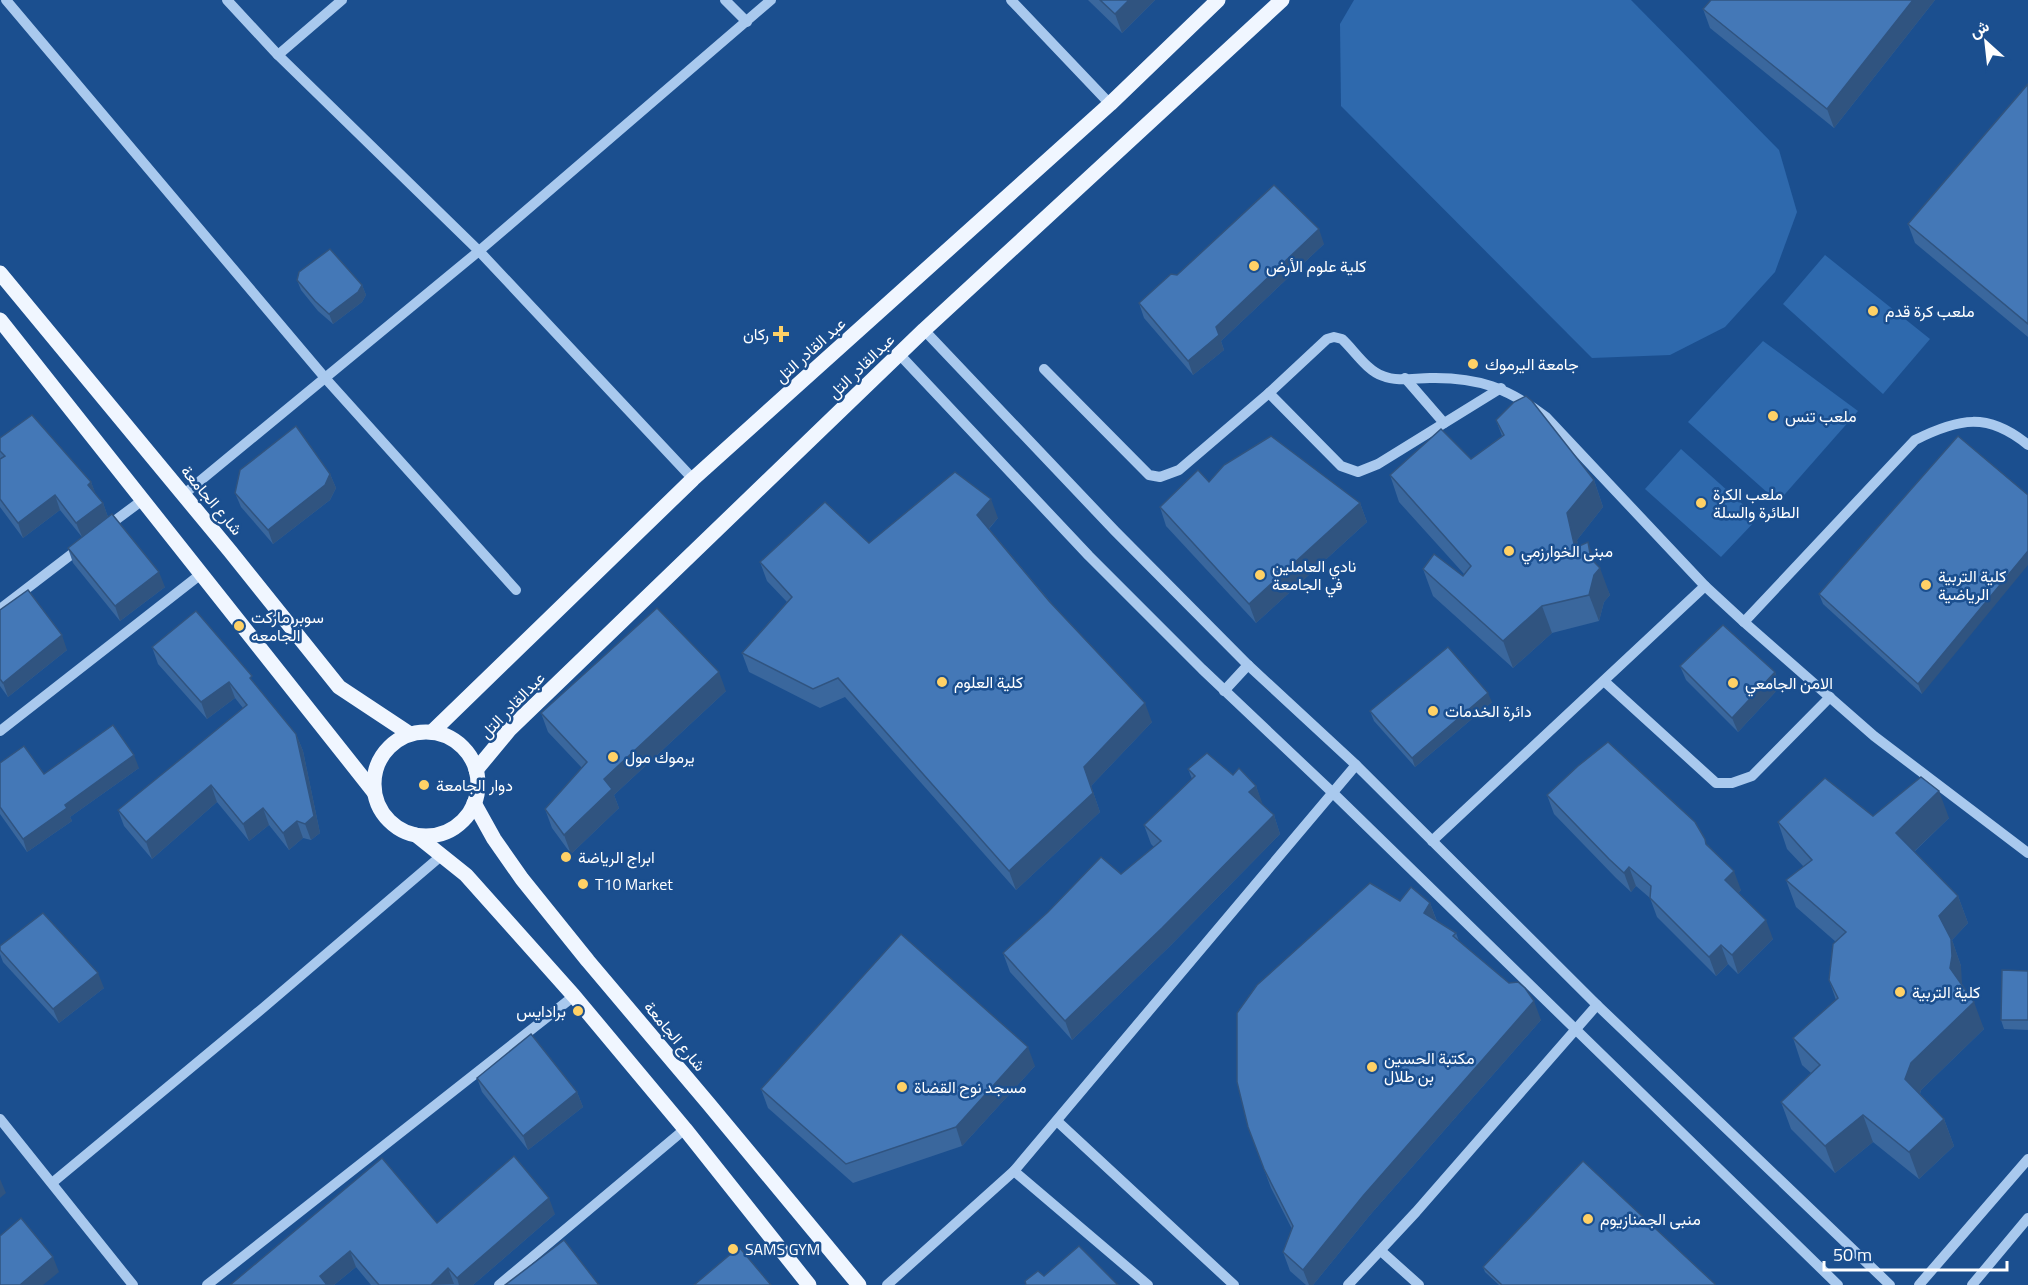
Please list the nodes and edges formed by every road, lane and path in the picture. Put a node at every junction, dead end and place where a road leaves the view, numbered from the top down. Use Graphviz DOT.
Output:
graph roads {
  1 [pos="228,0"];
  2 [pos="342,0"];
  3 [pos="725,0"];
  4 [pos="771,0"];
  5 [pos="1011,0"];
  6 [pos="1218,0"];
  7 [pos="1282,0"];
  8 [pos="11,2"];
  9 [pos="747,22"];
  10 [pos="278,55"];
  11 [pos="1110,104"];
  12 [pos="479,251"];
  13 [pos="0,273"];
  14 [pos="0,320"];
  15 [pos="924,330"];
  16 [pos="899,354"];
  17 [pos="1044,369"];
  18 [pos="1405,378"];
  19 [pos="326,379"];
  20 [pos="1501,388"];
  21 [pos="1269,393"];
  22 [pos="1444,423"];
  23 [pos="2028,445"];
  24 [pos="693,479"];
  25 [pos="183,495"];
  26 [pos="144,499"];
  27 [pos="201,574"];
  28 [pos="1706,586"];
  29 [pos="516,590"];
  30 [pos="0,609"];
  31 [pos="1744,622"];
  32 [pos="1248,665"];
  33 [pos="1604,681"];
  34 [pos="1224,691"];
  35 [pos="1830,698"];
  36 [pos="0,731"];
  37 [pos="432,732"];
  38 [pos="410,734"];
  39 [pos="1356,765"];
  40 [pos="476,770"];
  41 [pos="374,792"];
  42 [pos="1333,793"];
  43 [pos="474,803"];
  44 [pos="416,835"];
  45 [pos="1432,842"];
  46 [pos="2028,853"];
  47 [pos="441,856"];
  48 [pos="574,996"];
  49 [pos="1597,1005"];
  50 [pos="1576,1030"];
  51 [pos="0,1119"];
  52 [pos="1057,1121"];
  53 [pos="685,1129"];
  54 [pos="2028,1159"];
  55 [pos="1014,1171"];
  56 [pos="51,1183"];
  57 [pos="2028,1218"];
  58 [pos="1381,1251"];
  59 [pos="133,1285"];
  60 [pos="207,1285"];
  61 [pos="499,1285"];
  62 [pos="809,1285"];
  63 [pos="859,1285"];
  64 [pos="887,1285"];
  65 [pos="1148,1285"];
  66 [pos="1234,1285"];
  67 [pos="1348,1285"];
  68 [pos="1419,1285"];
  69 [pos="1838,1285"];
  70 [pos="1890,1285"];
  71 [pos="1919,1285"];
  72 [pos="1972,1285"];
  1 -- 10 [label="street"];
  2 -- 10 [label="street"];
  3 -- 9 [label="street"];
  4 -- 9 [label="street"];
  5 -- 11 [label="street"];
  6 -- 11 [label="main road, عبد القادر التل"];
  7 -- 15 [label="main road, عبدالقادر التل"];
  8 -- 19 [label="street"];
  9 -- 12 [label="street"];
  10 -- 12 [label="street"];
  11 -- 24 [label="main road, عبد القادر التل"];
  12 -- 19 [label="street"];
  12 -- 24 [label="street"];
  13 -- 25 [label="main road, شارع الجامعة"];
  14 -- 26 [label="main road"];
  15 -- 16 [label="main road, عبدالقادر التل"];
  15 -- 32 [label="street"];
  16 -- 34 [label="street"];
  16 -- 40 [label="main road, عبدالقادر التل"];
  17 -- 21 [label="street"];
  18 -- 20 [label="street"];
  18 -- 21 [label="street"];
  18 -- 22 [label="street"];
  19 -- 25 [label="street"];
  19 -- 29 [label="street"];
  20 -- 22 [label="street"];
  20 -- 28 [label="street"];
  21 -- 22 [label="street"];
  23 -- 31 [label="street"];
  24 -- 37 [label="main road, عبد القادر التل"];
  25 -- 38 [label="main road, شارع الجامعة"];
  26 -- 27 [label="main road"];
  26 -- 30 [label="street"];
  27 -- 36 [label="street"];
  27 -- 41 [label="main road"];
  28 -- 31 [label="street"];
  28 -- 33 [label="street"];
  31 -- 35 [label="street"];
  32 -- 34 [label="street"];
  32 -- 39 [label="street"];
  33 -- 35 [label="street"];
  33 -- 45 [label="street"];
  34 -- 42 [label="street"];
  35 -- 46 [label="street"];
  37 -- 38 [label="main road"];
  37 -- 40 [label="main road"];
  38 -- 41 [label="main road"];
  39 -- 42 [label="street"];
  39 -- 45 [label="street"];
  40 -- 43 [label="main road"];
  41 -- 44 [label="main road"];
  42 -- 50 [label="street"];
  42 -- 52 [label="street"];
  43 -- 44 [label="main road"];
  43 -- 63 [label="main road, شارع الجامعة"];
  44 -- 47 [label="main road"];
  45 -- 49 [label="street"];
  47 -- 48 [label="main road"];
  47 -- 56 [label="street"];
  48 -- 53 [label="main road"];
  48 -- 60 [label="street"];
  49 -- 50 [label="street"];
  49 -- 70 [label="street"];
  50 -- 58 [label="street"];
  50 -- 69 [label="street"];
  51 -- 56 [label="street"];
  52 -- 55 [label="street"];
  52 -- 66 [label="street"];
  53 -- 61 [label="street"];
  53 -- 62 [label="main road"];
  54 -- 71 [label="street"];
  55 -- 64 [label="street"];
  55 -- 65 [label="street"];
  56 -- 59 [label="street"];
  57 -- 72 [label="street"];
  58 -- 67 [label="street"];
  58 -- 68 [label="street"];
}
